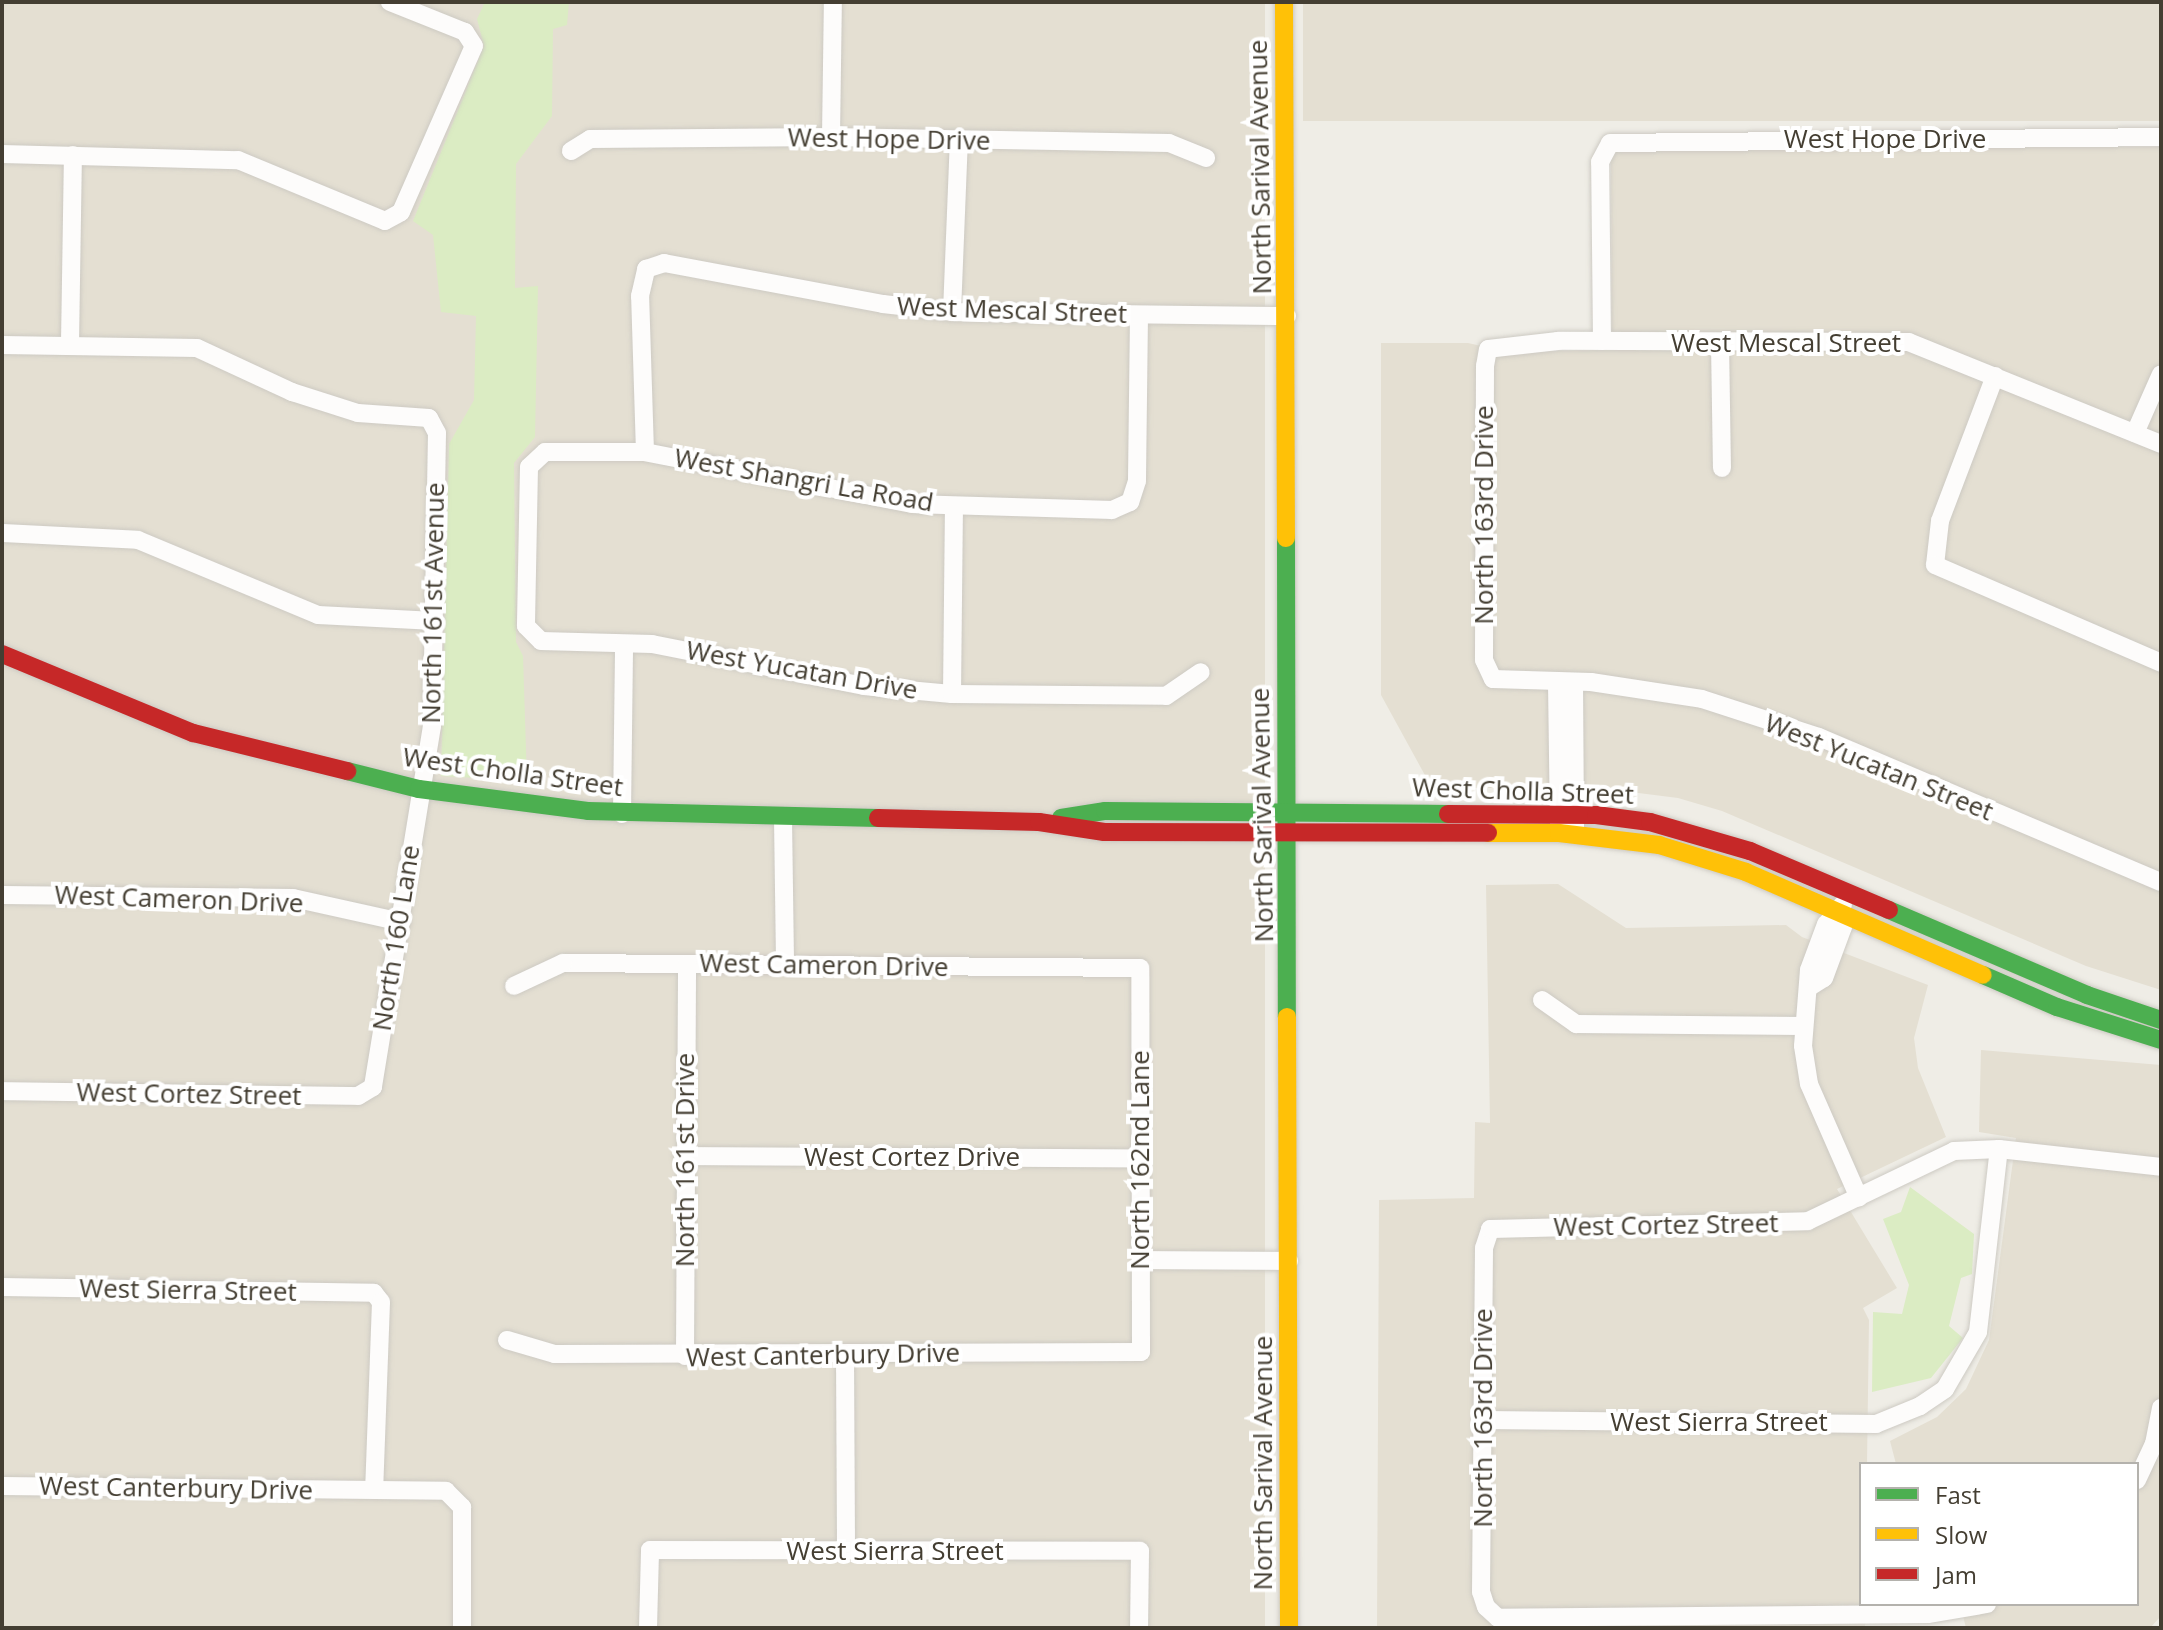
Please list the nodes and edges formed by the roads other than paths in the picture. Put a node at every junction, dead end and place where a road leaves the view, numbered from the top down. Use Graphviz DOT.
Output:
graph roads {
  1 [pos="390,2"];
  2 [pos="833,2"];
  3 [pos="1284,2"];
  4 [pos="831,137"];
  5 [pos="2161,137"];
  6 [pos="959,139"];
  7 [pos="571,151"];
  8 [pos="2,154"];
  9 [pos="73,155"];
  10 [pos="1206,158"];
  11 [pos="952,312"];
  12 [pos="1139,315"];
  13 [pos="1287,316"];
  14 [pos="1602,341"];
  15 [pos="70,343"];
  16 [pos="1720,343"];
  17 [pos="2,345"];
  18 [pos="1488,349"];
  19 [pos="2161,374"];
  20 [pos="1995,376"];
  21 [pos="2135,433"];
  22 [pos="2161,444"];
  23 [pos="645,452"];
  24 [pos="1722,468"];
  25 [pos="954,506"];
  26 [pos="2,533"];
  27 [pos="435,621"];
  28 [pos="541,641"];
  29 [pos="624,644"];
  30 [pos="2,654"];
  31 [pos="2161,663"];
  32 [pos="1201,672"];
  33 [pos="1493,679"];
  34 [pos="1565,682"];
  35 [pos="952,694"];
  36 [pos="419,789"];
  37 [pos="1288,812"];
  38 [pos="622,814"];
  39 [pos="783,818"];
  40 [pos="1039,822"];
  41 [pos="1567,824"];
  42 [pos="1288,834"];
  43 [pos="2161,882"];
  44 [pos="2,895"];
  45 [pos="1848,895"];
  46 [pos="1839,912"];
  47 [pos="401,922"];
  48 [pos="687,964"];
  49 [pos="785,964"];
  50 [pos="1140,968"];
  51 [pos="514,986"];
  52 [pos="1542,1000"];
  53 [pos="2161,1020"];
  54 [pos="1803,1026"];
  55 [pos="2161,1040"];
  56 [pos="373,1087"];
  57 [pos="2,1091"];
  58 [pos="1999,1149"];
  59 [pos="683,1156"];
  60 [pos="1140,1158"];
  61 [pos="2161,1167"];
  62 [pos="1859,1198"];
  63 [pos="1490,1229"];
  64 [pos="1141,1260"];
  65 [pos="1289,1261"];
  66 [pos="2,1287"];
  67 [pos="507,1340"];
  68 [pos="1141,1352"];
  69 [pos="845,1354"];
  70 [pos="685,1356"];
  71 [pos="2161,1408"];
  72 [pos="1484,1420"];
  73 [pos="2139,1476"];
  74 [pos="2,1486"];
  75 [pos="374,1490"];
  76 [pos="846,1551"];
  77 [pos="1975,1606"];
  78 [pos="1654,1625"];
  79 [pos="462,1628"];
  80 [pos="648,1628"];
  81 [pos="1139,1628"];
  82 [pos="1289,1628"];
  1 -- 9 [label="street"];
  2 -- 4 [label="street"];
  3 -- 13 [label="street, North Sarival Avenue"];
  4 -- 6 [label="street, West Hope Drive"];
  4 -- 7 [label="street, West Hope Drive"];
  5 -- 14 [label="street, West Hope Drive"];
  6 -- 10 [label="street, West Hope Drive"];
  6 -- 11 [label="street"];
  8 -- 9 [label="street"];
  9 -- 15 [label="street"];
  11 -- 12 [label="street, West Mescal Street"];
  11 -- 23 [label="street, West Mescal Street"];
  12 -- 13 [label="street, West Mescal Street"];
  12 -- 25 [label="street, West Shangri La Road"];
  13 -- 37 [label="street, North Sarival Avenue"];
  14 -- 16 [label="street, West Mescal Street"];
  14 -- 18 [label="street, West Mescal Street"];
  15 -- 17 [label="street"];
  15 -- 27 [label="street, North 161st Avenue"];
  16 -- 20 [label="street, West Mescal Street"];
  16 -- 24 [label="street"];
  18 -- 33 [label="street, North 163rd Drive"];
  19 -- 21 [label="street"];
  20 -- 21 [label="street, West Mescal Street"];
  20 -- 31 [label="street"];
  21 -- 22 [label="street, West Mescal Street"];
  23 -- 25 [label="street, West Shangri La Road"];
  23 -- 28 [label="street, West Shangri La Road"];
  25 -- 35 [label="street"];
  26 -- 27 [label="street"];
  27 -- 36 [label="street, North 161st Avenue"];
  28 -- 29 [label="street, West Yucatan Drive"];
  29 -- 35 [label="street, West Yucatan Drive"];
  29 -- 38 [label="street"];
  30 -- 36 [label="street, West Cholla Street"];
  32 -- 35 [label="street, West Yucatan Drive"];
  33 -- 34 [label="street, West Yucatan Street"];
  34 -- 41 [label="street"];
  34 -- 43 [label="street, West Yucatan Street"];
  36 -- 38 [label="street, West Cholla Street"];
  36 -- 47 [label="street, North 160 Lane"];
  37 -- 40 [label="street, West Cholla Street"];
  37 -- 41 [label="street, West Cholla Street"];
  37 -- 42 [label="street, North Sarival Avenue"];
  38 -- 39 [label="street, West Cholla Street"];
  39 -- 40 [label="street, West Cholla Street"];
  39 -- 49 [label="street"];
  40 -- 42 [label="street, West Cholla Street"];
  41 -- 42 [label="street, West Cholla Street"];
  41 -- 45 [label="street, West Cholla Street"];
  41 -- 46 [label="street, West Cholla Street"];
  42 -- 65 [label="street, North Sarival Avenue"];
  44 -- 47 [label="street, West Cameron Drive"];
  45 -- 46 [label="street"];
  45 -- 53 [label="street, West Cholla Street"];
  46 -- 54 [label="street"];
  46 -- 55 [label="street, West Cholla Street"];
  47 -- 56 [label="street, North 160 Lane"];
  48 -- 49 [label="street, West Cameron Drive"];
  48 -- 51 [label="street, West Cameron Drive"];
  48 -- 59 [label="street, North 161st Drive"];
  49 -- 50 [label="street, West Cameron Drive"];
  50 -- 60 [label="street, North 162nd Lane"];
  52 -- 54 [label="street"];
  54 -- 62 [label="street"];
  56 -- 57 [label="street, West Cortez Street"];
  58 -- 61 [label="street, West Cortez Street"];
  58 -- 62 [label="street, West Cortez Street"];
  58 -- 72 [label="street, West Sierra Street"];
  59 -- 60 [label="street, West Cortez Drive"];
  59 -- 70 [label="street, North 161st Drive"];
  60 -- 64 [label="street, North 162nd Lane"];
  62 -- 63 [label="street, West Cortez Street"];
  63 -- 72 [label="street, North 163rd Drive"];
  64 -- 65 [label="street"];
  64 -- 68 [label="street, North 162nd Lane"];
  65 -- 82 [label="street, North Sarival Avenue"];
  66 -- 75 [label="street, West Sierra Street"];
  67 -- 70 [label="street, West Canterbury Drive"];
  68 -- 69 [label="street, West Canterbury Drive"];
  69 -- 70 [label="street, West Canterbury Drive"];
  69 -- 76 [label="street"];
  71 -- 73 [label="street"];
  72 -- 78 [label="street, North 163rd Drive"];
  74 -- 75 [label="street, West Canterbury Drive"];
  75 -- 79 [label="street, West Canterbury Drive"];
  76 -- 80 [label="street, West Sierra Street"];
  76 -- 81 [label="street, West Sierra Street"];
  77 -- 78 [label="street"];
}
